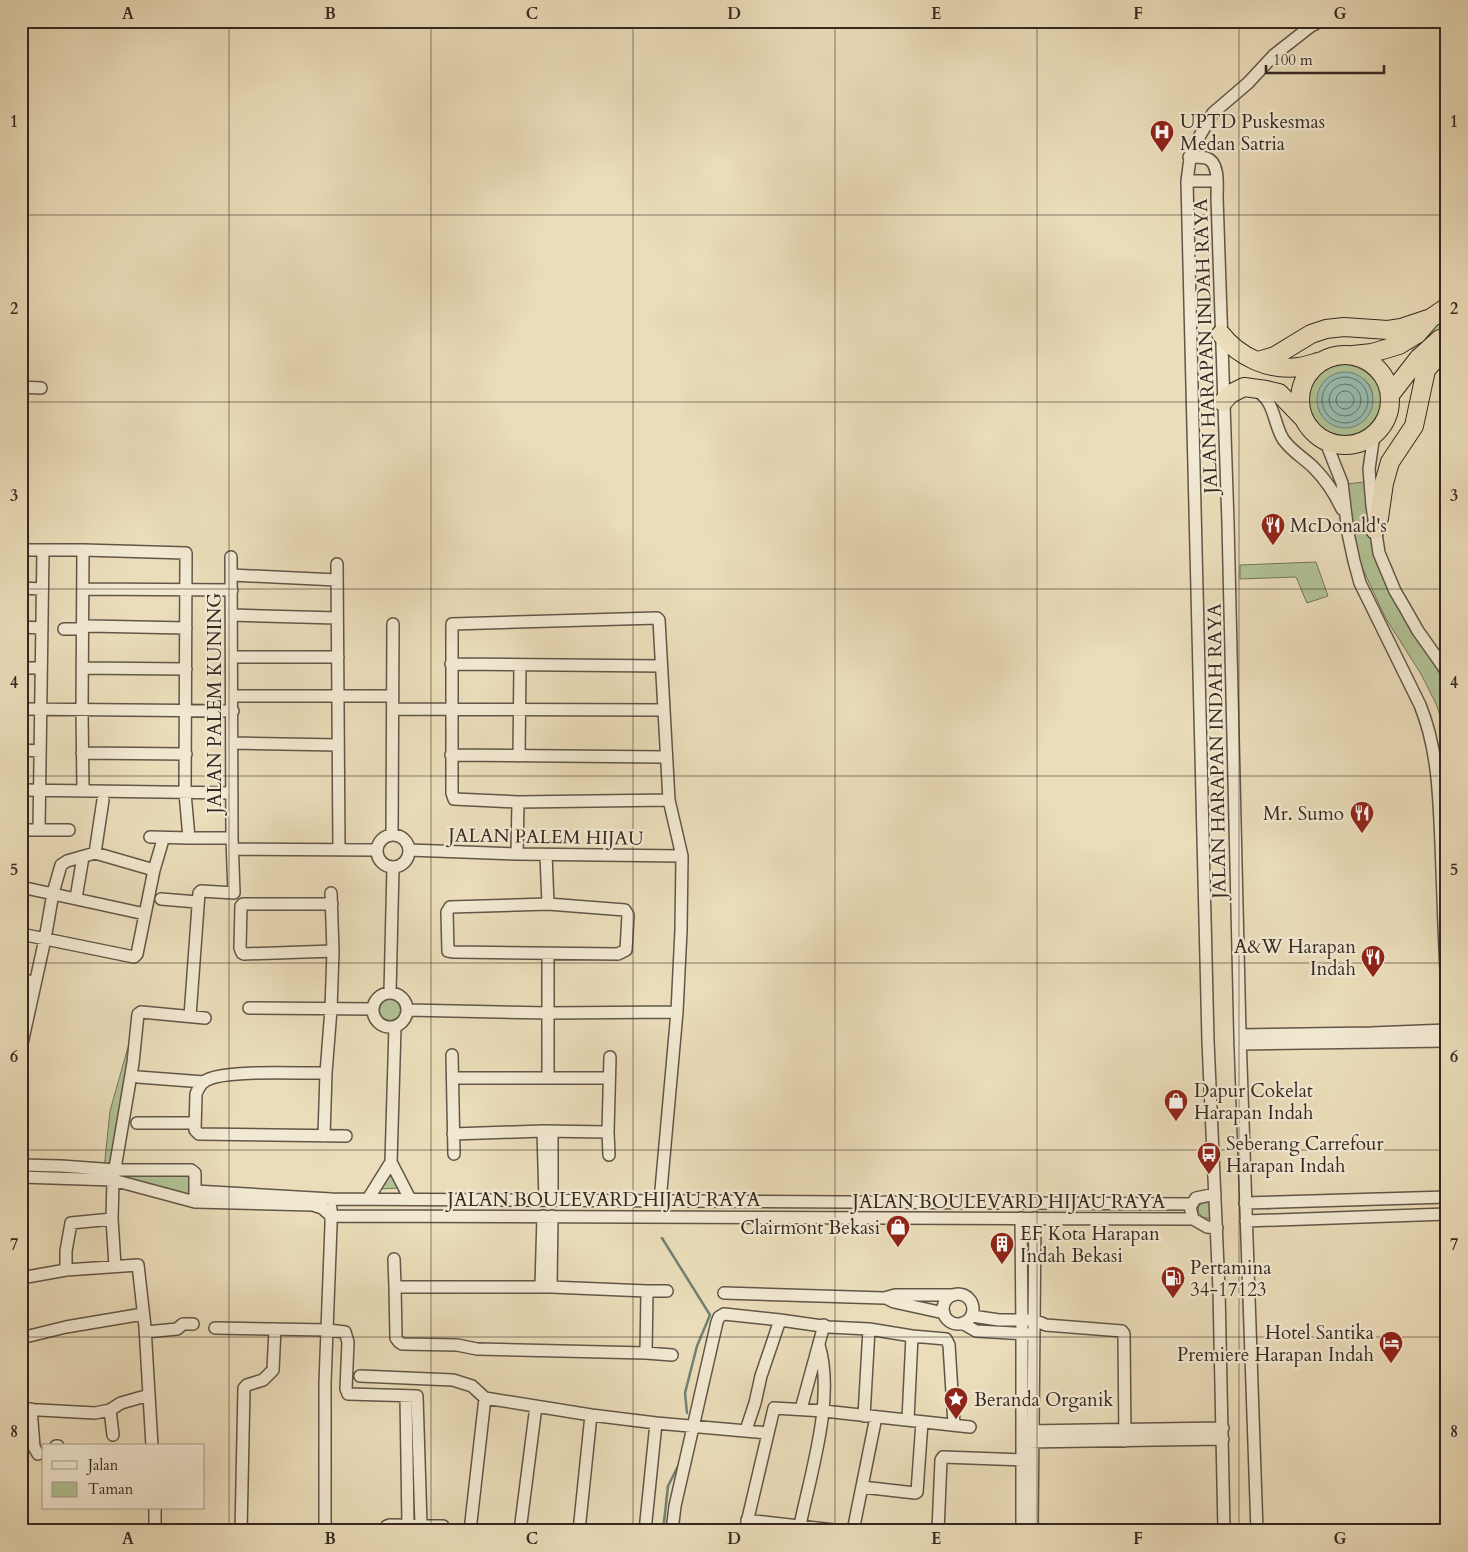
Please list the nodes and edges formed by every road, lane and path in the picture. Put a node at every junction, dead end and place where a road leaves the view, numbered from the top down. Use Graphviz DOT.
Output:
graph roads {
  1 [pos="1321,21"];
  2 [pos="1189,157"];
  3 [pos="1186,181"];
  4 [pos="1216,181"];
  5 [pos="1447,307"];
  6 [pos="1430,318"];
  7 [pos="1221,334"];
  8 [pos="1447,335"];
  9 [pos="1447,345"];
  10 [pos="1350,355"];
  11 [pos="1325,360"];
  12 [pos="1258,361"];
  13 [pos="21,387"];
  14 [pos="1248,387"];
  15 [pos="40,388"];
  16 [pos="1390,395"];
  17 [pos="1224,402"];
  18 [pos="1304,419"];
  19 [pos="1374,434"];
  20 [pos="1325,440"];
  21 [pos="1345,516"];
  22 [pos="1375,530"];
  23 [pos="21,550"];
  24 [pos="43,550"];
  25 [pos="83,550"];
  26 [pos="231,557"];
  27 [pos="337,564"];
  28 [pos="232,575"];
  29 [pos="337,580"];
  30 [pos="21,588"];
  31 [pos="42,588"];
  32 [pos="83,589"];
  33 [pos="187,589"];
  34 [pos="232,590"];
  35 [pos="232,615"];
  36 [pos="337,618"];
  37 [pos="392,624"];
  38 [pos="21,628"];
  39 [pos="42,628"];
  40 [pos="84,628"];
  41 [pos="186,628"];
  42 [pos="64,629"];
  43 [pos="232,657"];
  44 [pos="338,657"];
  45 [pos="451,664"];
  46 [pos="520,665"];
  47 [pos="661,666"];
  48 [pos="21,668"];
  49 [pos="41,668"];
  50 [pos="82,668"];
  51 [pos="186,669"];
  52 [pos="1447,672"];
  53 [pos="232,696"];
  54 [pos="338,696"];
  55 [pos="393,696"];
  56 [pos="21,709"];
  57 [pos="40,709"];
  58 [pos="82,710"];
  59 [pos="393,710"];
  60 [pos="451,710"];
  61 [pos="519,710"];
  62 [pos="664,710"];
  63 [pos="185,711"];
  64 [pos="233,712"];
  65 [pos="233,743"];
  66 [pos="338,744"];
  67 [pos="21,750"];
  68 [pos="40,751"];
  69 [pos="82,753"];
  70 [pos="186,754"];
  71 [pos="451,755"];
  72 [pos="519,756"];
  73 [pos="665,757"];
  74 [pos="21,790"];
  75 [pos="40,791"];
  76 [pos="83,791"];
  77 [pos="185,793"];
  78 [pos="232,793"];
  79 [pos="103,800"];
  80 [pos="669,800"];
  81 [pos="518,802"];
  82 [pos="21,830"];
  83 [pos="40,830"];
  84 [pos="69,830"];
  85 [pos="392,834"];
  86 [pos="150,837"];
  87 [pos="189,838"];
  88 [pos="162,843"];
  89 [pos="233,843"];
  90 [pos="338,850"];
  91 [pos="376,850"];
  92 [pos="409,850"];
  93 [pos="95,853"];
  94 [pos="517,854"];
  95 [pos="546,854"];
  96 [pos="682,856"];
  97 [pos="83,857"];
  98 [pos="393,867"];
  99 [pos="154,870"];
  100 [pos="21,887"];
  101 [pos="53,893"];
  102 [pos="76,898"];
  103 [pos="160,899"];
  104 [pos="197,902"];
  105 [pos="548,904"];
  106 [pos="145,914"];
  107 [pos="1446,933"];
  108 [pos="21,934"];
  109 [pos="45,938"];
  110 [pos="333,951"];
  111 [pos="548,954"];
  112 [pos="1446,968"];
  113 [pos="21,980"];
  114 [pos="35,982"];
  115 [pos="1447,988"];
  116 [pos="390,992"];
  117 [pos="249,1008"];
  118 [pos="331,1009"];
  119 [pos="373,1009"];
  120 [pos="408,1010"];
  121 [pos="676,1012"];
  122 [pos="548,1013"];
  123 [pos="190,1016"];
  124 [pos="205,1018"];
  125 [pos="395,1027"];
  126 [pos="1447,1030"];
  127 [pos="23,1031"];
  128 [pos="1240,1040"];
  129 [pos="1447,1041"];
  130 [pos="21,1048"];
  131 [pos="452,1055"];
  132 [pos="610,1057"];
  133 [pos="326,1074"];
  134 [pos="548,1077"];
  135 [pos="138,1078"];
  136 [pos="452,1078"];
  137 [pos="610,1078"];
  138 [pos="204,1082"];
  139 [pos="136,1123"];
  140 [pos="195,1123"];
  141 [pos="548,1132"];
  142 [pos="608,1132"];
  143 [pos="453,1134"];
  144 [pos="324,1136"];
  145 [pos="346,1136"];
  146 [pos="454,1154"];
  147 [pos="609,1155"];
  148 [pos="391,1162"];
  149 [pos="21,1165"];
  150 [pos="115,1175"];
  151 [pos="21,1177"];
  152 [pos="1215,1194"];
  153 [pos="195,1196"];
  154 [pos="1447,1197"];
  155 [pos="331,1199"];
  156 [pos="368,1199"];
  157 [pos="410,1199"];
  158 [pos="458,1200"];
  159 [pos="548,1200"];
  160 [pos="660,1201"];
  161 [pos="758,1202"];
  162 [pos="1041,1203"];
  163 [pos="1246,1203"];
  164 [pos="1191,1204"];
  165 [pos="1447,1214"];
  166 [pos="331,1216"];
  167 [pos="458,1216"];
  168 [pos="548,1216"];
  169 [pos="759,1217"];
  170 [pos="1021,1218"];
  171 [pos="1038,1218"];
  172 [pos="112,1219"];
  173 [pos="1193,1219"];
  174 [pos="1246,1221"];
  175 [pos="1217,1228"];
  176 [pos="394,1259"];
  177 [pos="115,1266"];
  178 [pos="66,1270"];
  179 [pos="21,1278"];
  180 [pos="395,1287"];
  181 [pos="546,1287"];
  182 [pos="647,1291"];
  183 [pos="667,1291"];
  184 [pos="724,1293"];
  185 [pos="954,1295"];
  186 [pos="884,1298"];
  187 [pos="944,1313"];
  188 [pos="143,1314"];
  189 [pos="972,1316"];
  190 [pos="780,1320"];
  191 [pos="1028,1320"];
  192 [pos="962,1323"];
  193 [pos="192,1324"];
  194 [pos="824,1325"];
  195 [pos="1046,1325"];
  196 [pos="215,1328"];
  197 [pos="869,1328"];
  198 [pos="275,1329"];
  199 [pos="328,1330"];
  200 [pos="146,1332"];
  201 [pos="1028,1334"];
  202 [pos="912,1336"];
  203 [pos="21,1338"];
  204 [pos="819,1345"];
  205 [pos="646,1354"];
  206 [pos="672,1355"];
  207 [pos="360,1376"];
  208 [pos="149,1395"];
  209 [pos="406,1396"];
  210 [pos="485,1398"];
  211 [pos="755,1404"];
  212 [pos="536,1406"];
  213 [pos="774,1408"];
  214 [pos="26,1409"];
  215 [pos="801,1409"];
  216 [pos="110,1410"];
  217 [pos="824,1411"];
  218 [pos="591,1415"];
  219 [pos="870,1416"];
  220 [pos="908,1420"];
  221 [pos="922,1422"];
  222 [pos="656,1424"];
  223 [pos="954,1424"];
  224 [pos="690,1425"];
  225 [pos="970,1427"];
  226 [pos="746,1430"];
  227 [pos="768,1433"];
  228 [pos="1223,1434"];
  229 [pos="113,1435"];
  230 [pos="1027,1436"];
  231 [pos="1125,1436"];
  232 [pos="152,1444"];
  233 [pos="39,1449"];
  234 [pos="1022,1460"];
  235 [pos="862,1487"];
  236 [pos="154,1510"];
  237 [pos="408,1525"];
  238 [pos="421,1525"];
  239 [pos="746,1525"];
  240 [pos="800,1525"];
  241 [pos="155,1531"];
  242 [pos="241,1531"];
  243 [pos="324,1531"];
  244 [pos="387,1531"];
  245 [pos="445,1531"];
  246 [pos="470,1531"];
  247 [pos="520,1531"];
  248 [pos="579,1531"];
  249 [pos="645,1531"];
  250 [pos="672,1531"];
  251 [pos="843,1531"];
  252 [pos="853,1531"];
  253 [pos="938,1531"];
  254 [pos="1022,1531"];
  255 [pos="1032,1531"];
  256 [pos="1224,1531"];
  257 [pos="1257,1531"];
  1 -- 2 [label="street"];
  2 -- 3 [label="street"];
  2 -- 4 [label="street"];
  3 -- 4 [label="street, JALAN HARAPAN INDAH RAYA"];
  3 -- 152 [label="street, JALAN HARAPAN INDAH RAYA"];
  4 -- 7 [label="street, JALAN HARAPAN INDAH RAYA"];
  5 -- 6 [label="highway"];
  6 -- 10 [label="highway"];
  6 -- 12 [label="highway"];
  7 -- 12 [label="highway"];
  7 -- 17 [label="street, JALAN HARAPAN INDAH RAYA"];
  8 -- 16 [label="highway"];
  9 -- 22 [label="highway"];
  10 -- 11 [label="highway"];
  10 -- 16 [label="highway"];
  11 -- 12 [label="highway"];
  11 -- 18 [label="highway"];
  13 -- 15 [label="street"];
  14 -- 17 [label="highway"];
  14 -- 18 [label="highway"];
  14 -- 21 [label="street"];
  16 -- 19 [label="highway"];
  17 -- 128 [label="street, JALAN HARAPAN INDAH RAYA"];
  18 -- 20 [label="highway"];
  19 -- 20 [label="highway"];
  19 -- 22 [label="street"];
  20 -- 21 [label="street"];
  21 -- 107 [label="street"];
  22 -- 52 [label="street"];
  23 -- 24 [label="street"];
  24 -- 25 [label="street"];
  24 -- 31 [label="street"];
  25 -- 32 [label="street"];
  25 -- 33 [label="street"];
  26 -- 28 [label="street, JALAN PALEM KUNING"];
  27 -- 29 [label="street"];
  28 -- 29 [label="street"];
  28 -- 34 [label="street, JALAN PALEM KUNING"];
  29 -- 36 [label="street"];
  30 -- 31 [label="street"];
  31 -- 39 [label="street"];
  32 -- 33 [label="street"];
  32 -- 40 [label="street"];
  33 -- 34 [label="street"];
  33 -- 41 [label="street"];
  34 -- 35 [label="street, JALAN PALEM KUNING"];
  35 -- 36 [label="street"];
  35 -- 43 [label="street, JALAN PALEM KUNING"];
  36 -- 44 [label="street"];
  37 -- 55 [label="street"];
  38 -- 39 [label="street"];
  39 -- 49 [label="street"];
  40 -- 41 [label="street"];
  40 -- 42 [label="street"];
  40 -- 50 [label="street"];
  41 -- 51 [label="street"];
  43 -- 44 [label="street"];
  43 -- 53 [label="street, JALAN PALEM KUNING"];
  44 -- 54 [label="street"];
  45 -- 46 [label="street"];
  45 -- 47 [label="street"];
  45 -- 60 [label="street"];
  46 -- 47 [label="street"];
  46 -- 61 [label="street"];
  47 -- 62 [label="street"];
  48 -- 49 [label="street"];
  49 -- 57 [label="street"];
  50 -- 51 [label="street"];
  50 -- 58 [label="street"];
  51 -- 63 [label="street"];
  53 -- 54 [label="street"];
  53 -- 64 [label="street, JALAN PALEM KUNING"];
  54 -- 55 [label="street"];
  54 -- 66 [label="street"];
  55 -- 59 [label="street"];
  56 -- 57 [label="street"];
  57 -- 58 [label="street"];
  57 -- 68 [label="street"];
  58 -- 63 [label="street"];
  58 -- 69 [label="street"];
  59 -- 60 [label="street"];
  59 -- 85 [label="street"];
  60 -- 61 [label="street"];
  60 -- 71 [label="street"];
  61 -- 62 [label="street"];
  61 -- 72 [label="street"];
  62 -- 73 [label="street"];
  63 -- 64 [label="street"];
  63 -- 70 [label="street"];
  64 -- 65 [label="street, JALAN PALEM KUNING"];
  65 -- 66 [label="street"];
  65 -- 78 [label="street, JALAN PALEM KUNING"];
  66 -- 90 [label="street"];
  67 -- 68 [label="street"];
  68 -- 75 [label="street"];
  69 -- 70 [label="street"];
  69 -- 76 [label="street"];
  70 -- 77 [label="street"];
  71 -- 72 [label="street"];
  71 -- 81 [label="street"];
  72 -- 73 [label="street"];
  73 -- 80 [label="street"];
  74 -- 75 [label="street"];
  75 -- 76 [label="street"];
  75 -- 83 [label="street"];
  76 -- 77 [label="street"];
  77 -- 78 [label="street"];
  77 -- 87 [label="street"];
  78 -- 89 [label="street, JALAN PALEM KUNING"];
  79 -- 93 [label="street"];
  80 -- 81 [label="street"];
  80 -- 96 [label="street"];
  81 -- 94 [label="street"];
  82 -- 83 [label="street"];
  83 -- 84 [label="street"];
  85 -- 91 [label="street"];
  85 -- 92 [label="street"];
  86 -- 87 [label="street"];
  87 -- 89 [label="street"];
  88 -- 99 [label="street"];
  89 -- 90 [label="street"];
  89 -- 104 [label="street, JALAN PALEM KUNING"];
  90 -- 91 [label="street"];
  91 -- 98 [label="street"];
  92 -- 94 [label="street, JALAN PALEM HIJAU"];
  92 -- 98 [label="street"];
  93 -- 97 [label="street"];
  93 -- 99 [label="street"];
  94 -- 95 [label="street, JALAN PALEM HIJAU"];
  95 -- 96 [label="street, JALAN PALEM HIJAU"];
  95 -- 105 [label="street"];
  96 -- 121 [label="street"];
  97 -- 101 [label="street"];
  97 -- 102 [label="street"];
  98 -- 116 [label="street"];
  99 -- 106 [label="street"];
  100 -- 101 [label="street"];
  101 -- 102 [label="street"];
  101 -- 109 [label="street"];
  102 -- 106 [label="street"];
  103 -- 104 [label="street"];
  104 -- 123 [label="street"];
  105 -- 111 [label="street"];
  105 -- 111 [label="street"];
  106 -- 109 [label="street"];
  107 -- 112 [label="street"];
  108 -- 109 [label="street"];
  109 -- 114 [label="street"];
  110 -- 110 [label="street"];
  110 -- 118 [label="street"];
  111 -- 122 [label="street"];
  112 -- 115 [label="street"];
  113 -- 114 [label="street"];
  114 -- 127 [label="street"];
  116 -- 119 [label="street"];
  116 -- 120 [label="street"];
  117 -- 118 [label="street"];
  118 -- 119 [label="street"];
  118 -- 133 [label="street"];
  119 -- 125 [label="street"];
  120 -- 122 [label="street"];
  120 -- 125 [label="street"];
  121 -- 122 [label="street"];
  121 -- 160 [label="street"];
  122 -- 134 [label="street"];
  123 -- 124 [label="street"];
  123 -- 150 [label="street"];
  125 -- 148 [label="street"];
  126 -- 128 [label="street"];
  127 -- 130 [label="street"];
  128 -- 129 [label="street"];
  128 -- 163 [label="street, JALAN HARAPAN INDAH RAYA"];
  131 -- 136 [label="street"];
  132 -- 137 [label="street"];
  133 -- 138 [label="street"];
  133 -- 144 [label="street"];
  134 -- 136 [label="street"];
  134 -- 137 [label="street"];
  135 -- 138 [label="street"];
  136 -- 143 [label="street"];
  137 -- 142 [label="street"];
  138 -- 140 [label="street"];
  139 -- 140 [label="street"];
  140 -- 144 [label="street"];
  141 -- 142 [label="street"];
  141 -- 143 [label="street"];
  141 -- 159 [label="street"];
  142 -- 147 [label="street"];
  143 -- 146 [label="street"];
  144 -- 145 [label="street"];
  148 -- 156 [label="street"];
  148 -- 157 [label="street"];
  149 -- 150 [label="street"];
  150 -- 151 [label="street"];
  150 -- 153 [label="street"];
  150 -- 153 [label="street"];
  150 -- 172 [label="street"];
  152 -- 164 [label="street"];
  152 -- 175 [label="street, JALAN HARAPAN INDAH RAYA"];
  153 -- 155 [label="street, JALAN BOULEVARD HIJAU RAYA"];
  153 -- 166 [label="street"];
  154 -- 163 [label="street"];
  155 -- 156 [label="street, JALAN BOULEVARD HIJAU RAYA"];
  155 -- 166 [label="street"];
  156 -- 157 [label="street, JALAN BOULEVARD HIJAU RAYA"];
  157 -- 158 [label="street, JALAN BOULEVARD HIJAU RAYA"];
  158 -- 159 [label="street, JALAN BOULEVARD HIJAU RAYA"];
  158 -- 167 [label="street"];
  159 -- 160 [label="street, JALAN BOULEVARD HIJAU RAYA"];
  160 -- 161 [label="street, JALAN BOULEVARD HIJAU RAYA"];
  161 -- 162 [label="street, JALAN BOULEVARD HIJAU RAYA"];
  161 -- 169 [label="street"];
  162 -- 164 [label="street, JALAN BOULEVARD HIJAU RAYA"];
  162 -- 171 [label="street"];
  163 -- 174 [label="street, JALAN HARAPAN INDAH RAYA"];
  164 -- 173 [label="street"];
  165 -- 174 [label="street"];
  166 -- 167 [label="street, JALAN BOULEVARD HIJAU RAYA"];
  166 -- 199 [label="street"];
  167 -- 168 [label="street, JALAN BOULEVARD HIJAU RAYA"];
  168 -- 169 [label="street, JALAN BOULEVARD HIJAU RAYA"];
  168 -- 181 [label="street"];
  169 -- 170 [label="street, JALAN BOULEVARD HIJAU RAYA"];
  170 -- 171 [label="street, JALAN BOULEVARD HIJAU RAYA"];
  170 -- 191 [label="street"];
  171 -- 173 [label="street, JALAN BOULEVARD HIJAU RAYA"];
  171 -- 191 [label="street"];
  172 -- 177 [label="street"];
  172 -- 178 [label="street"];
  173 -- 175 [label="street"];
  174 -- 257 [label="street, JALAN HARAPAN INDAH RAYA"];
  175 -- 228 [label="street, JALAN HARAPAN INDAH RAYA"];
  176 -- 180 [label="street"];
  177 -- 178 [label="street"];
  177 -- 188 [label="street"];
  178 -- 179 [label="street"];
  180 -- 181 [label="street"];
  180 -- 205 [label="street"];
  181 -- 182 [label="street"];
  182 -- 183 [label="street"];
  182 -- 205 [label="street"];
  184 -- 186 [label="street"];
  185 -- 186 [label="street"];
  185 -- 187 [label="street"];
  185 -- 189 [label="street"];
  186 -- 187 [label="street"];
  187 -- 192 [label="street"];
  188 -- 200 [label="street"];
  188 -- 203 [label="street"];
  189 -- 191 [label="street"];
  189 -- 192 [label="street"];
  190 -- 194 [label="street"];
  190 -- 211 [label="street"];
  190 -- 224 [label="street"];
  191 -- 195 [label="street"];
  191 -- 201 [label="street"];
  192 -- 201 [label="street"];
  193 -- 200 [label="street"];
  194 -- 197 [label="street"];
  194 -- 204 [label="street"];
  195 -- 201 [label="street"];
  195 -- 231 [label="street"];
  196 -- 198 [label="street"];
  197 -- 202 [label="street"];
  197 -- 219 [label="street"];
  198 -- 199 [label="street"];
  198 -- 242 [label="street"];
  199 -- 209 [label="street"];
  199 -- 243 [label="street"];
  200 -- 208 [label="street"];
  201 -- 230 [label="street"];
  202 -- 220 [label="street"];
  202 -- 223 [label="street"];
  204 -- 215 [label="street"];
  204 -- 217 [label="street"];
  205 -- 206 [label="street"];
  207 -- 210 [label="street"];
  208 -- 216 [label="street"];
  208 -- 232 [label="street"];
  209 -- 237 [label="street"];
  209 -- 238 [label="street"];
  210 -- 212 [label="street"];
  210 -- 246 [label="street"];
  211 -- 213 [label="street"];
  211 -- 226 [label="street"];
  212 -- 218 [label="street"];
  212 -- 247 [label="street"];
  213 -- 215 [label="street"];
  213 -- 227 [label="street"];
  214 -- 216 [label="street"];
  214 -- 233 [label="street"];
  215 -- 217 [label="street"];
  216 -- 229 [label="street"];
  217 -- 219 [label="street"];
  217 -- 240 [label="street"];
  218 -- 222 [label="street"];
  218 -- 248 [label="street"];
  219 -- 220 [label="street"];
  219 -- 235 [label="street"];
  220 -- 221 [label="street"];
  221 -- 223 [label="street"];
  221 -- 235 [label="street"];
  222 -- 224 [label="street"];
  222 -- 249 [label="street"];
  223 -- 225 [label="street"];
  224 -- 226 [label="street"];
  224 -- 250 [label="street"];
  226 -- 227 [label="street"];
  227 -- 239 [label="street"];
  228 -- 231 [label="street"];
  228 -- 256 [label="street, JALAN HARAPAN INDAH RAYA"];
  230 -- 231 [label="street"];
  230 -- 234 [label="street"];
  230 -- 255 [label="street"];
  234 -- 253 [label="street"];
  234 -- 254 [label="street"];
  235 -- 252 [label="street"];
  236 -- 241 [label="street"];
  237 -- 238 [label="street"];
  237 -- 244 [label="street"];
  238 -- 245 [label="street"];
  239 -- 240 [label="street"];
  240 -- 251 [label="street"];
}
